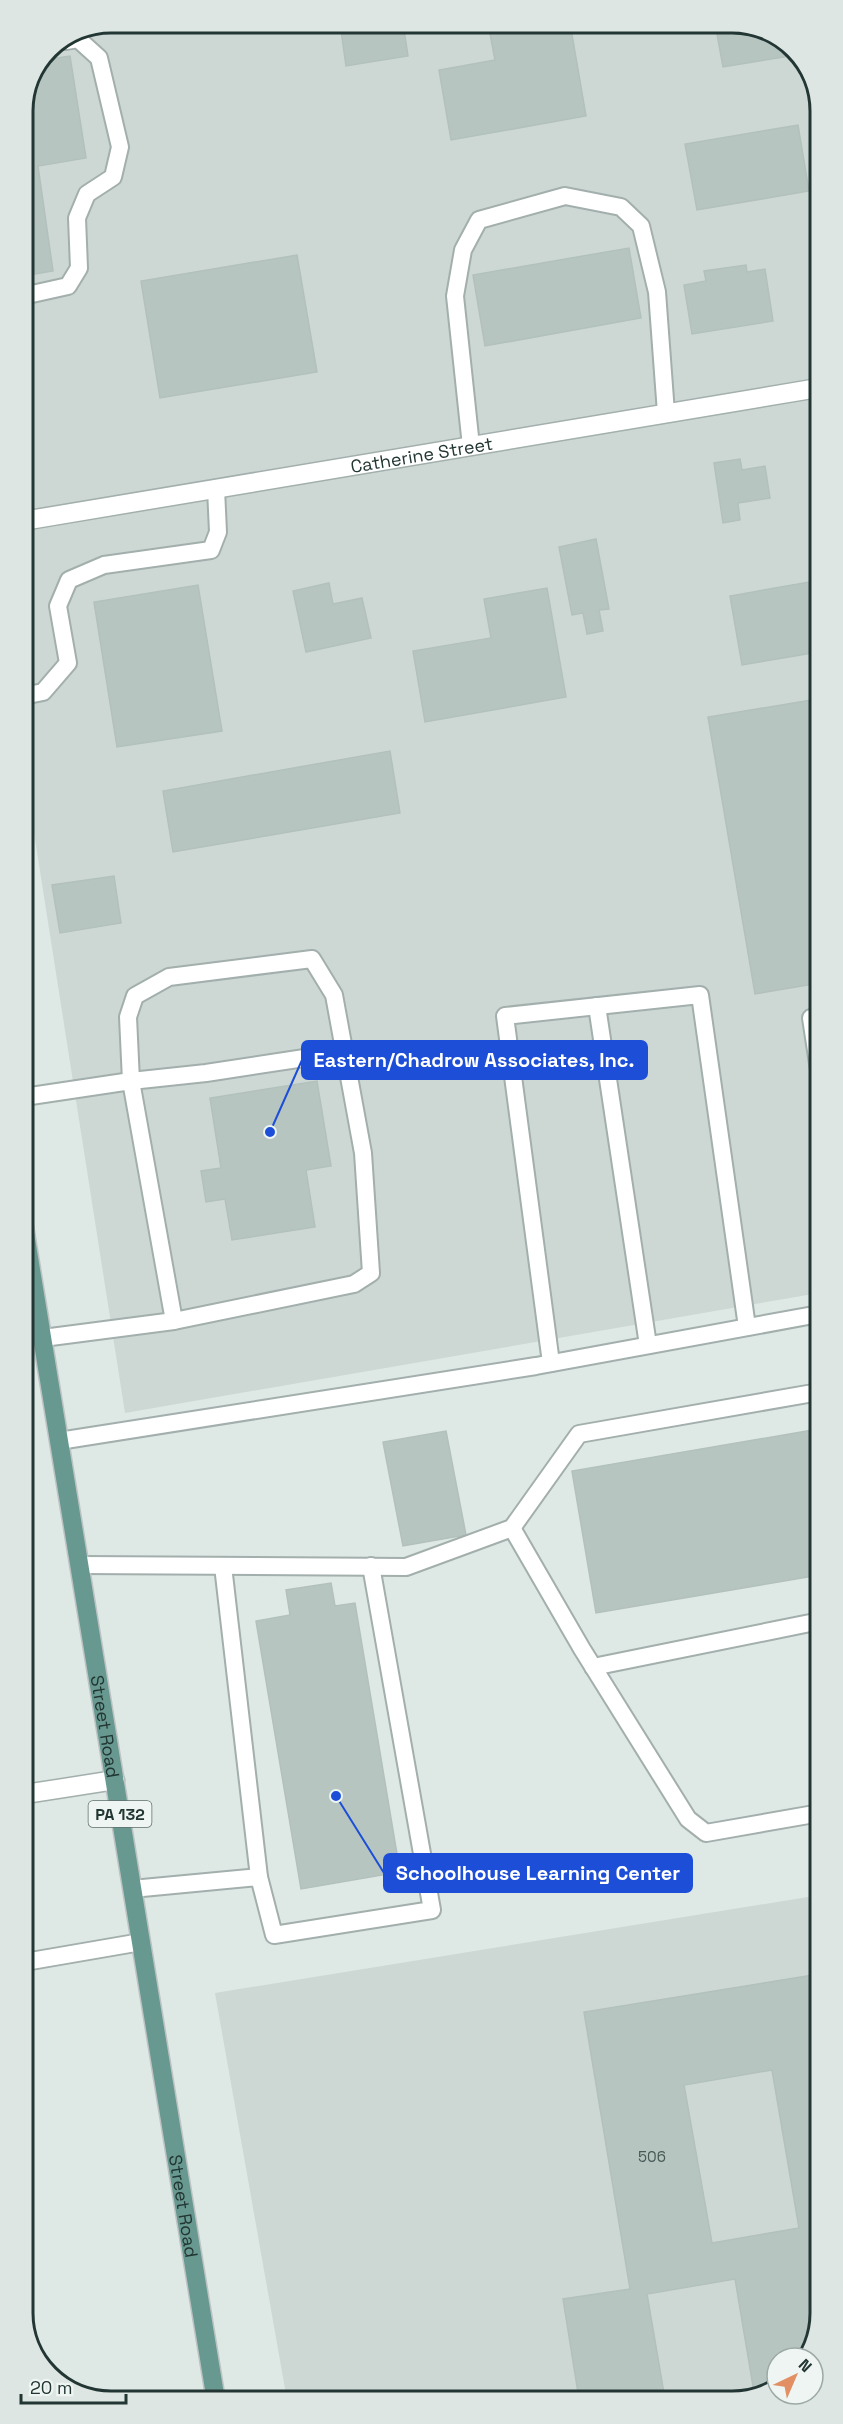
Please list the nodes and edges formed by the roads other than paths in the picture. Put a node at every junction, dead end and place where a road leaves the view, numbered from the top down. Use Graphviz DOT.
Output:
graph roads {
  1 [pos="79,40"];
  2 [pos="33,294"];
  3 [pos="810,389"];
  4 [pos="666,413"];
  5 [pos="471,446"];
  6 [pos="216,489"];
  7 [pos="33,519"];
  8 [pos="33,694"];
  9 [pos="597,1006"];
  10 [pos="344,1052"];
  11 [pos="131,1081"];
  12 [pos="33,1096"];
  13 [pos="33,1310"];
  14 [pos="810,1316"];
  15 [pos="174,1321"];
  16 [pos="747,1327"];
  17 [pos="42,1338"];
  18 [pos="648,1345"];
  19 [pos="551,1363"];
  20 [pos="810,1394"];
  21 [pos="59,1441"];
  22 [pos="512,1528"];
  23 [pos="80,1565"];
  24 [pos="223,1566"];
  25 [pos="370,1566"];
  26 [pos="810,1623"];
  27 [pos="593,1667"];
  28 [pos="115,1780"];
  29 [pos="33,1793"];
  30 [pos="810,1815"];
  31 [pos="259,1877"];
  32 [pos="132,1889"];
  33 [pos="141,1942"];
  34 [pos="33,1961"];
  35 [pos="214,2391"];
  1 -- 2 [label="lane"];
  3 -- 4 [label="street, Catherine Street"];
  4 -- 5 [label="street, Catherine Street"];
  4 -- 5 [label="lane"];
  5 -- 6 [label="street, Catherine Street"];
  6 -- 7 [label="street, Catherine Street"];
  6 -- 8 [label="lane"];
  9 -- 16 [label="lane"];
  9 -- 18 [label="lane"];
  9 -- 19 [label="lane"];
  10 -- 11 [label="lane"];
  10 -- 11 [label="lane"];
  10 -- 15 [label="lane"];
  11 -- 12 [label="lane"];
  11 -- 15 [label="lane"];
  13 -- 17 [label="main road, Street Road / PA 132"];
  14 -- 16 [label="lane"];
  15 -- 17 [label="lane"];
  16 -- 18 [label="lane"];
  17 -- 21 [label="main road, Street Road / PA 132"];
  18 -- 19 [label="lane"];
  19 -- 21 [label="lane"];
  20 -- 22 [label="lane"];
  21 -- 23 [label="main road, Street Road / PA 132"];
  22 -- 25 [label="lane"];
  22 -- 27 [label="lane"];
  23 -- 24 [label="lane"];
  23 -- 28 [label="main road, Street Road / PA 132"];
  24 -- 25 [label="lane"];
  24 -- 31 [label="lane"];
  25 -- 31 [label="lane"];
  26 -- 27 [label="lane"];
  27 -- 30 [label="lane"];
  28 -- 29 [label="street"];
  28 -- 32 [label="main road, Street Road / PA 132"];
  31 -- 32 [label="lane"];
  32 -- 33 [label="main road, Street Road / PA 132"];
  33 -- 34 [label="lane"];
  33 -- 35 [label="main road, Street Road / PA 132"];
}
